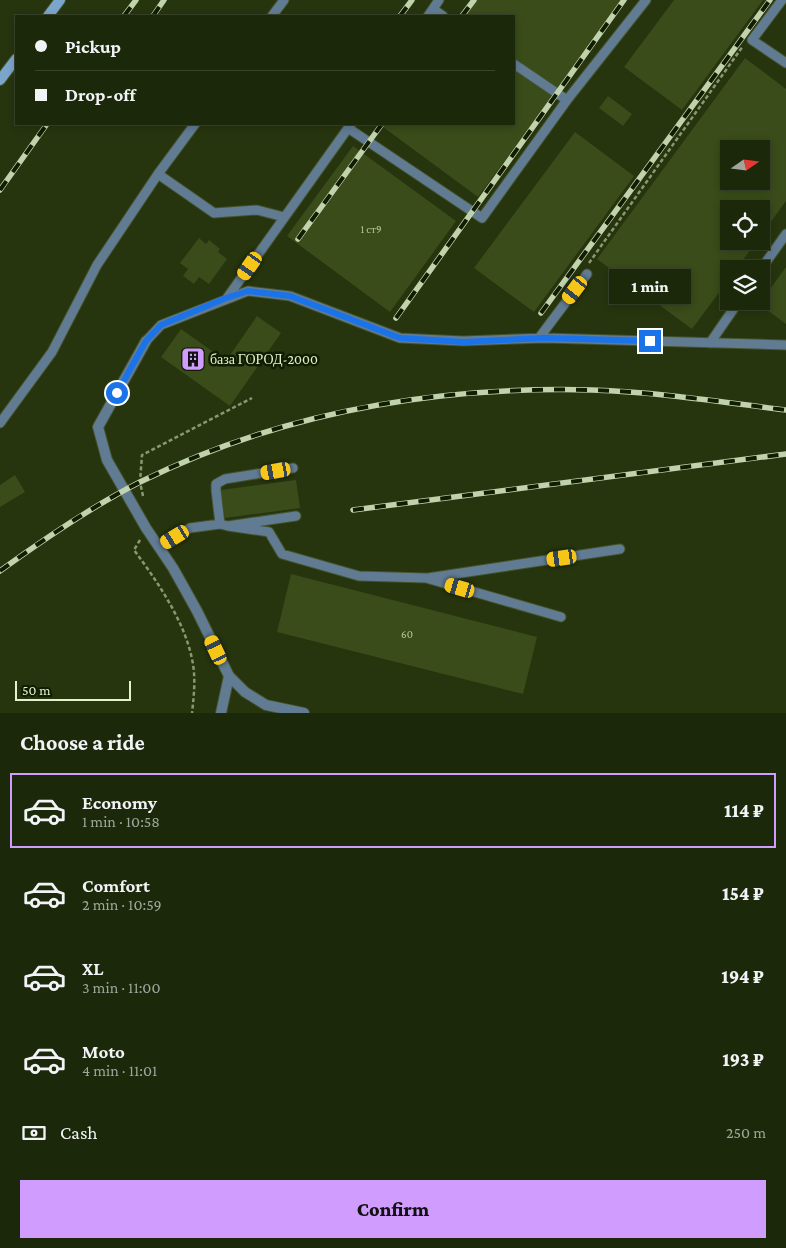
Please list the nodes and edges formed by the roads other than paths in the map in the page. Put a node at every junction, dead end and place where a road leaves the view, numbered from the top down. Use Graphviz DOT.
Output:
graph roads {
  1 [pos="60,0"];
  2 [pos="284,0"];
  3 [pos="439,0"];
  4 [pos="646,0"];
  5 [pos="782,0"];
  6 [pos="430,12"];
  7 [pos="49,15"];
  8 [pos="273,15"];
  9 [pos="15,59"];
  10 [pos="786,63"];
  11 [pos="515,65"];
  12 [pos="0,80"];
  13 [pos="568,100"];
  14 [pos="194,125"];
  15 [pos="349,126"];
  16 [pos="158,174"];
  17 [pos="284,217"];
  18 [pos="786,234"];
  19 [pos="767,260"];
  20 [pos="587,274"];
  21 [pos="226,298"];
  22 [pos="733,310"];
  23 [pos="539,338"];
  24 [pos="146,341"];
  25 [pos="710,343"];
  26 [pos="786,345"];
  27 [pos="0,423"];
  28 [pos="293,468"];
  29 [pos="296,516"];
  30 [pos="224,525"];
  31 [pos="160,546"];
  32 [pos="620,549"];
  33 [pos="426,578"];
  34 [pos="561,617"];
  35 [pos="229,676"];
  36 [pos="220,713"];
  37 [pos="304,713"];
  1 -- 7 [label="main road"];
  2 -- 8 [label="lane"];
  3 -- 6 [label="lane"];
  4 -- 13 [label="lane"];
  5 -- 10 [label="lane"];
  9 -- 12 [label="main road"];
  11 -- 13 [label="lane"];
  13 -- 15 [label="lane"];
  14 -- 16 [label="lane"];
  15 -- 17 [label="lane"];
  16 -- 17 [label="lane"];
  16 -- 27 [label="lane"];
  17 -- 21 [label="lane"];
  18 -- 19 [label="lane"];
  20 -- 23 [label="lane"];
  21 -- 23 [label="lane"];
  21 -- 24 [label="lane"];
  22 -- 25 [label="lane"];
  23 -- 25 [label="lane"];
  24 -- 31 [label="street"];
  25 -- 26 [label="lane"];
  28 -- 30 [label="lane"];
  29 -- 30 [label="lane"];
  30 -- 31 [label="lane"];
  30 -- 33 [label="lane"];
  31 -- 35 [label="street"];
  32 -- 33 [label="lane"];
  33 -- 34 [label="lane"];
  35 -- 36 [label="street"];
  35 -- 37 [label="street"];
}
